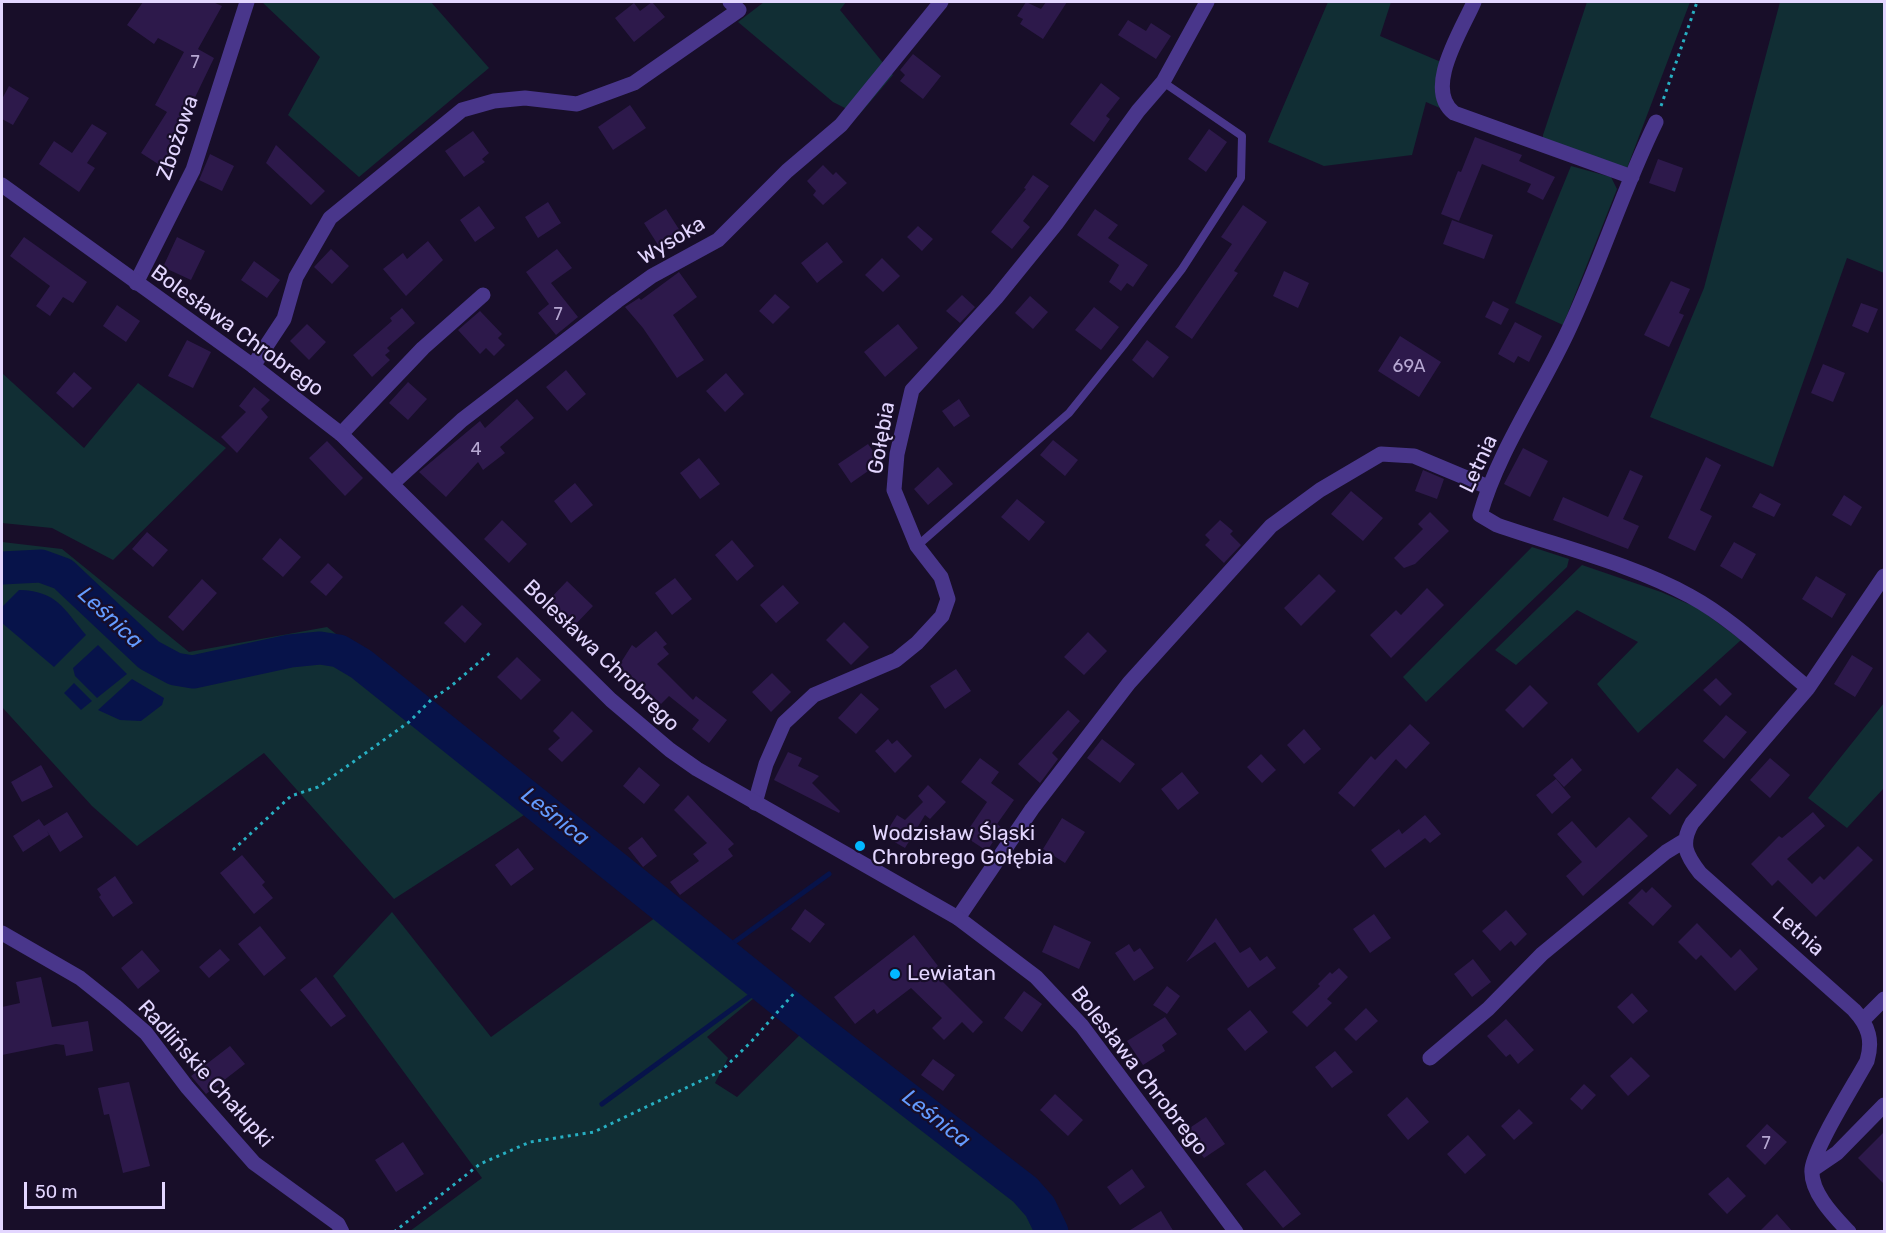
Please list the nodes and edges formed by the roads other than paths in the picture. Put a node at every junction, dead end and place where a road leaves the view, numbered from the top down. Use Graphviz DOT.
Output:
graph roads {
  1 [pos="246,2"];
  2 [pos="730,2"];
  3 [pos="941,2"];
  4 [pos="1207,2"];
  5 [pos="1474,2"];
  6 [pos="1163,82"];
  7 [pos="1656,122"];
  8 [pos="1632,177"];
  9 [pos="2,185"];
  10 [pos="136,282"];
  11 [pos="483,296"];
  12 [pos="253,366"];
  13 [pos="341,434"];
  14 [pos="393,483"];
  15 [pos="1488,487"];
  16 [pos="917,546"];
  17 [pos="1884,576"];
  18 [pos="1808,688"];
  19 [pos="755,803"];
  20 [pos="1684,841"];
  21 [pos="958,918"];
  22 [pos="2,933"];
  23 [pos="1884,999"];
  24 [pos="1863,1020"];
  25 [pos="1430,1058"];
  26 [pos="1884,1105"];
  27 [pos="1812,1170"];
  28 [pos="342,1232"];
  29 [pos="1236,1232"];
  30 [pos="1849,1232"];
  1 -- 10 [label="street, Zbożowa"];
  2 -- 12 [label="street"];
  3 -- 14 [label="street, Wysoka"];
  4 -- 6 [label="street, Gołębia"];
  5 -- 8 [label="street"];
  6 -- 16 [label="street, Gołębia"];
  6 -- 16 [label="lane"];
  7 -- 8 [label="street, Letnia"];
  8 -- 15 [label="street, Letnia"];
  9 -- 10 [label="street, Bolesława Chrobrego"];
  10 -- 12 [label="street, Bolesława Chrobrego"];
  11 -- 13 [label="street"];
  12 -- 13 [label="street, Bolesława Chrobrego"];
  13 -- 14 [label="street, Bolesława Chrobrego"];
  14 -- 19 [label="street, Bolesława Chrobrego"];
  15 -- 18 [label="street, Letnia"];
  15 -- 21 [label="street"];
  16 -- 19 [label="street, Gołębia"];
  17 -- 18 [label="street"];
  18 -- 20 [label="street"];
  19 -- 21 [label="street, Bolesława Chrobrego"];
  20 -- 24 [label="street, Letnia"];
  20 -- 25 [label="street"];
  21 -- 29 [label="street, Bolesława Chrobrego"];
  22 -- 28 [label="street, Radlińskie Chałupki"];
  23 -- 24 [label="street"];
  24 -- 27 [label="street"];
  26 -- 27 [label="street"];
  27 -- 30 [label="street"];
}
